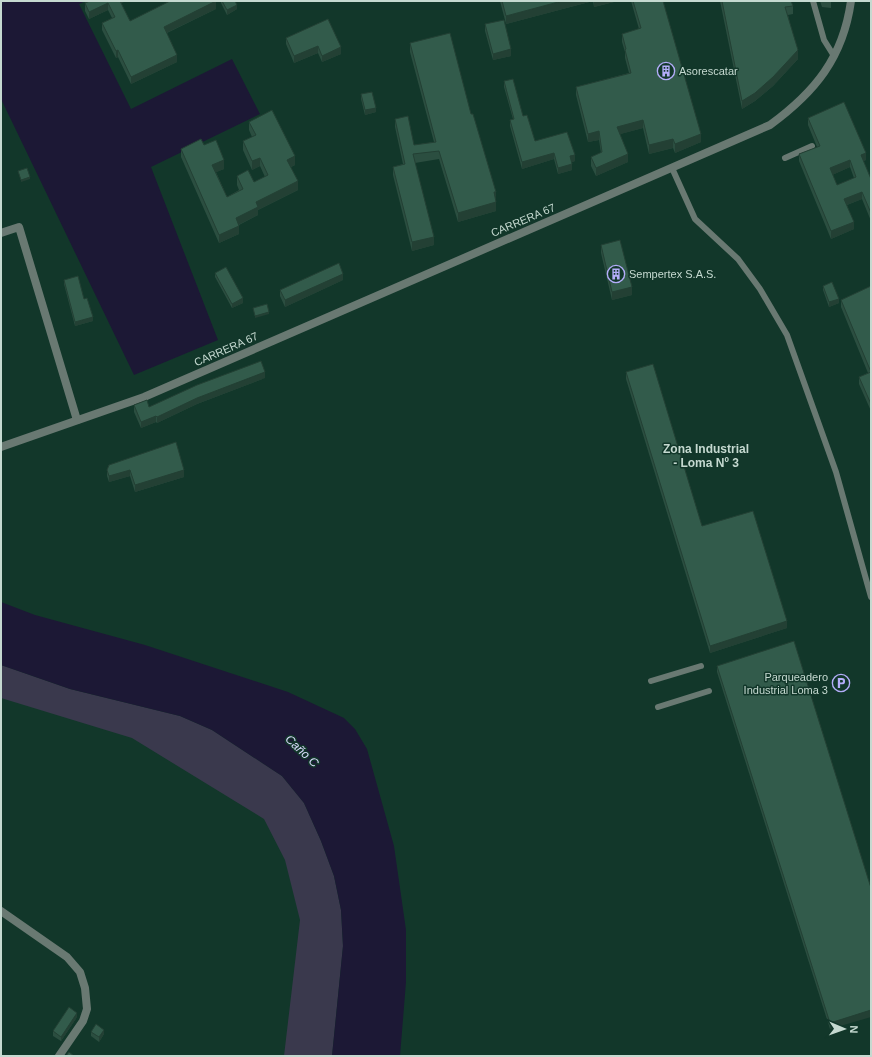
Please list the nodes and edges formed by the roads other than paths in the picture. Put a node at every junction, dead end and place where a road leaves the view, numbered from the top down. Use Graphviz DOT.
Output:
graph roads {
  1 [pos="813,1"];
  2 [pos="851,1"];
  3 [pos="834,56"];
  4 [pos="812,146"];
  5 [pos="785,158"];
  6 [pos="672,168"];
  7 [pos="1,232"];
  8 [pos="77,420"];
  9 [pos="1,447"];
  10 [pos="871,597"];
  11 [pos="701,666"];
  12 [pos="651,681"];
  13 [pos="709,691"];
  14 [pos="658,707"];
  15 [pos="1,911"];
  16 [pos="59,1056"];
  1 -- 3 [label="lane"];
  2 -- 3 [label="street, CARRERA 67"];
  3 -- 6 [label="street, CARRERA 67"];
  4 -- 5 [label="lane"];
  6 -- 8 [label="street, CARRERA 67"];
  6 -- 10 [label="lane"];
  7 -- 8 [label="street"];
  8 -- 9 [label="street, CARRERA 67"];
  11 -- 12 [label="lane"];
  13 -- 14 [label="lane"];
  15 -- 16 [label="street"];
}
